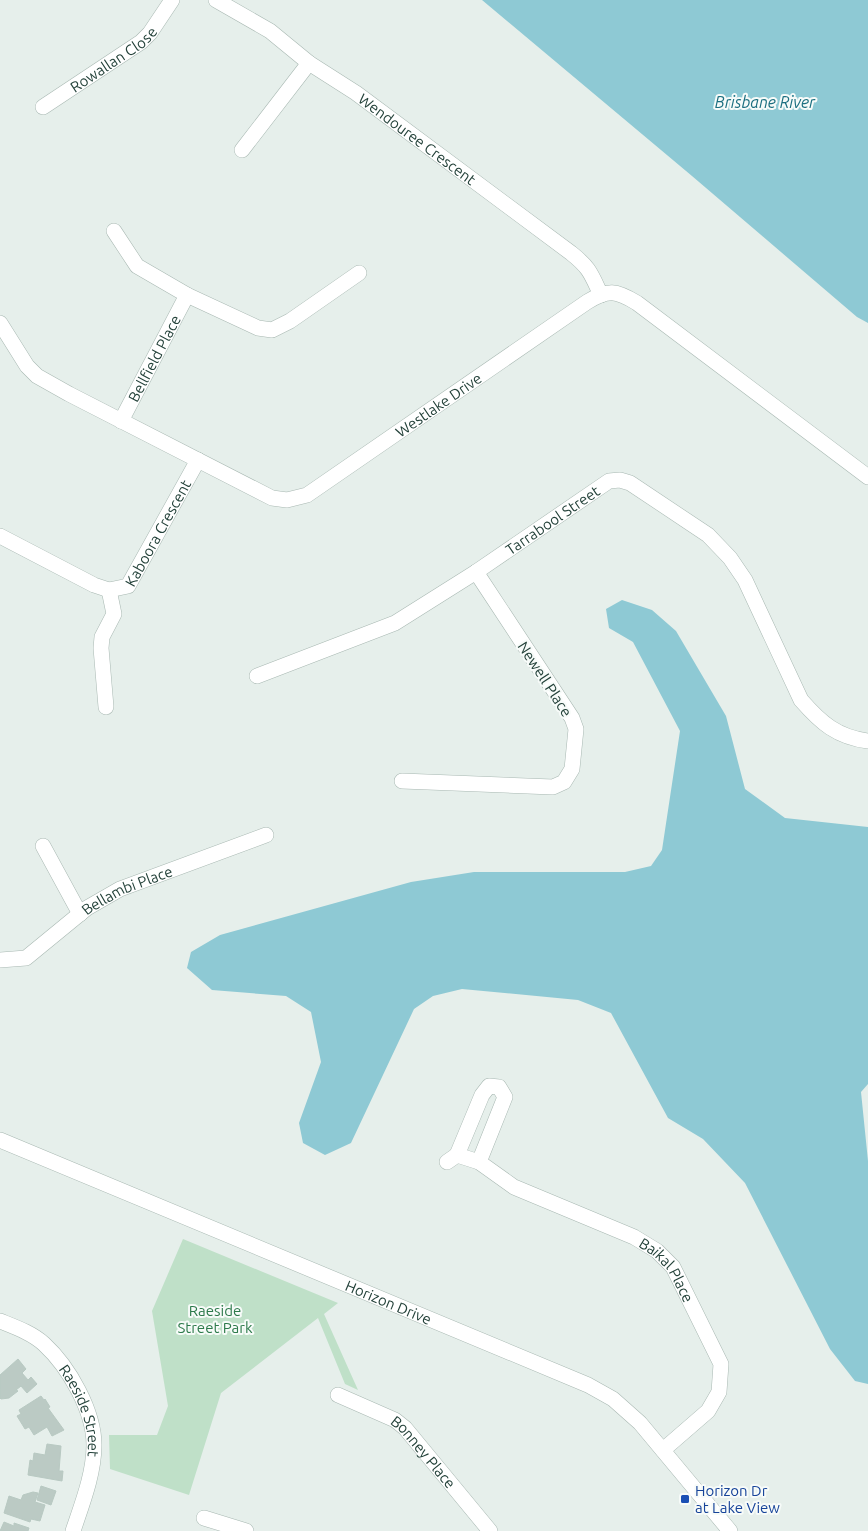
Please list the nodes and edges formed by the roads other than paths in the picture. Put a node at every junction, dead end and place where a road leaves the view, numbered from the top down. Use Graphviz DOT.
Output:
graph roads {
  1 [pos="172,0"];
  2 [pos="216,0"];
  3 [pos="309,63"];
  4 [pos="43,108"];
  5 [pos="242,150"];
  6 [pos="114,231"];
  7 [pos="359,273"];
  8 [pos="187,295"];
  9 [pos="601,295"];
  10 [pos="0,323"];
  11 [pos="121,421"];
  12 [pos="198,460"];
  13 [pos="868,477"];
  14 [pos="0,536"];
  15 [pos="476,572"];
  16 [pos="109,590"];
  17 [pos="257,676"];
  18 [pos="106,708"];
  19 [pos="868,741"];
  20 [pos="402,781"];
  21 [pos="266,835"];
  22 [pos="43,846"];
  23 [pos="80,914"];
  24 [pos="0,960"];
  25 [pos="0,1140"];
  26 [pos="479,1162"];
  27 [pos="0,1321"];
  28 [pos="338,1395"];
  29 [pos="662,1450"];
  30 [pos="204,1518"];
  31 [pos="73,1531"];
  32 [pos="246,1531"];
  33 [pos="490,1531"];
  34 [pos="730,1531"];
  1 -- 4 [label="street, Rowallan Close"];
  2 -- 3 [label="street, Wendouree Crescent"];
  3 -- 5 [label="street"];
  3 -- 9 [label="street, Wendouree Crescent"];
  6 -- 8 [label="street"];
  7 -- 8 [label="street"];
  8 -- 11 [label="street, Bellfield Place"];
  9 -- 12 [label="street, Westlake Drive"];
  9 -- 13 [label="street"];
  10 -- 11 [label="street, Westlake Drive"];
  11 -- 12 [label="street, Westlake Drive"];
  12 -- 16 [label="street, Kaboora Crescent"];
  14 -- 16 [label="street, Kaboora Crescent"];
  15 -- 17 [label="street, Tarrabool Street"];
  15 -- 19 [label="street, Tarrabool Street"];
  15 -- 20 [label="street, Newell Place"];
  16 -- 18 [label="street"];
  21 -- 23 [label="street, Bellambi Place"];
  22 -- 23 [label="street"];
  23 -- 24 [label="street, Bellambi Place"];
  25 -- 29 [label="street, Horizon Drive"];
  26 -- 26 [label="street, Baikal Place"];
  26 -- 29 [label="street, Baikal Place"];
  27 -- 31 [label="street, Raeside Street"];
  28 -- 33 [label="street, Bonney Place"];
  29 -- 34 [label="street, Horizon Drive"];
  30 -- 32 [label="street"];
}
